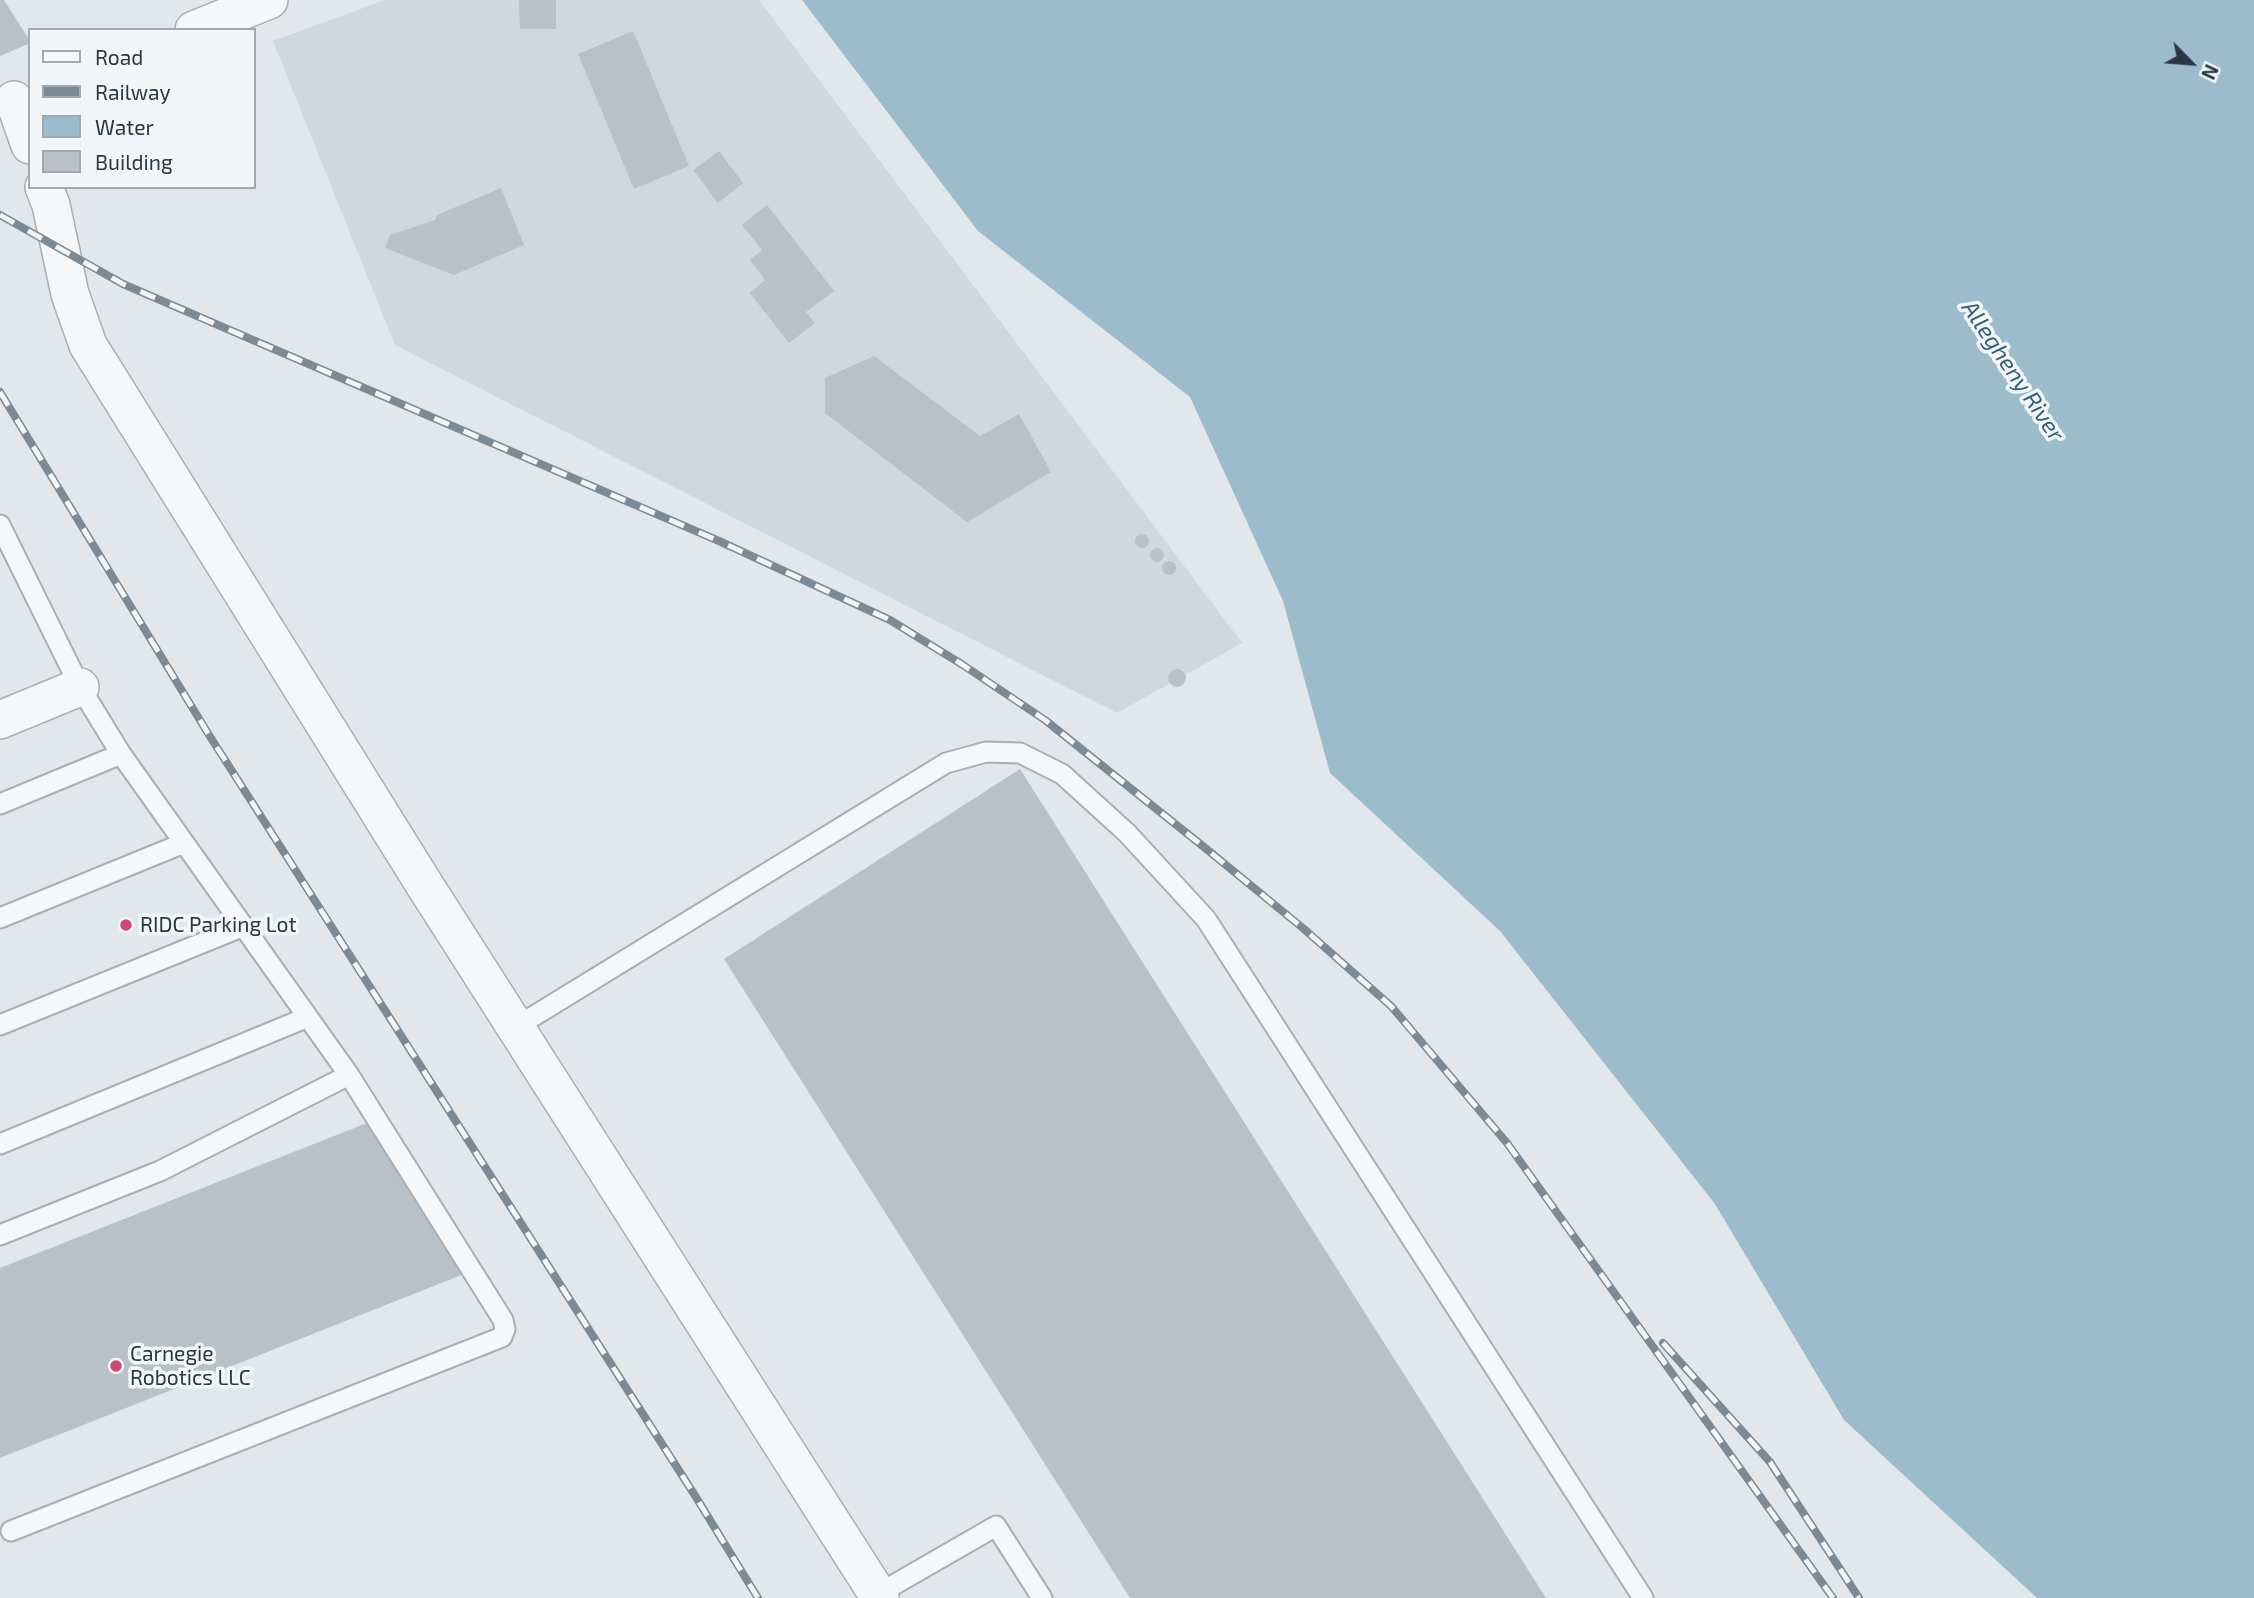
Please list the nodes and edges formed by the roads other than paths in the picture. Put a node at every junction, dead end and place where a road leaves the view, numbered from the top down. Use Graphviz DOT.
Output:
graph roads {
  1 [pos="269,0"];
  2 [pos="209,16"];
  3 [pos="15,100"];
  4 [pos="28,139"];
  5 [pos="45,189"];
  6 [pos="0,525"];
  7 [pos="80,687"];
  8 [pos="0,720"];
  9 [pos="121,754"];
  10 [pos="0,804"];
  11 [pos="184,843"];
  12 [pos="0,918"];
  13 [pos="244,926"];
  14 [pos="308,1017"];
  15 [pos="0,1025"];
  16 [pos="516,1027"];
  17 [pos="349,1075"];
  18 [pos="0,1144"];
  19 [pos="0,1236"];
  20 [pos="11,1531"];
  21 [pos="879,1596"];
  22 [pos="1042,1598"];
  23 [pos="1643,1598"];
  1 -- 2 [label="street"];
  3 -- 4 [label="street"];
  5 -- 16 [label="street"];
  6 -- 7 [label="lane"];
  7 -- 8 [label="street"];
  7 -- 9 [label="lane"];
  9 -- 10 [label="lane"];
  9 -- 11 [label="lane"];
  11 -- 12 [label="lane"];
  11 -- 13 [label="lane"];
  13 -- 14 [label="lane"];
  13 -- 15 [label="lane"];
  14 -- 17 [label="lane"];
  14 -- 18 [label="lane"];
  16 -- 21 [label="street"];
  16 -- 23 [label="lane"];
  17 -- 19 [label="lane"];
  17 -- 20 [label="lane"];
  21 -- 22 [label="lane"];
}
